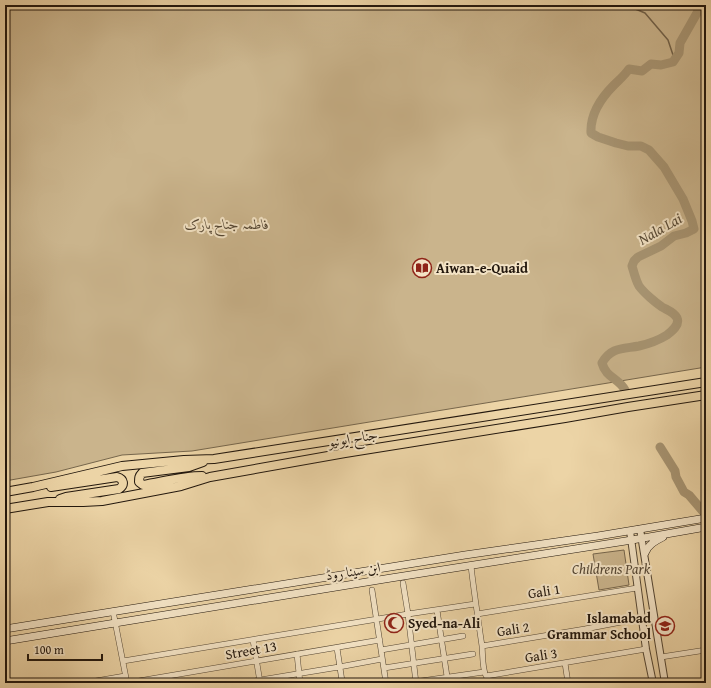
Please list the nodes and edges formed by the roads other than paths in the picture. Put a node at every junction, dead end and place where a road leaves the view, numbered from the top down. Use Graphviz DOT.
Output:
graph roads {
  1 [pos="706,382"];
  2 [pos="706,395"];
  3 [pos="214,459"];
  4 [pos="210,477"];
  5 [pos="33,487"];
  6 [pos="5,492"];
  7 [pos="48,502"];
  8 [pos="5,509"];
  9 [pos="706,518"];
  10 [pos="706,528"];
  11 [pos="640,529"];
  12 [pos="630,531"];
  13 [pos="670,533"];
  14 [pos="642,538"];
  15 [pos="632,540"];
  16 [pos="645,553"];
  17 [pos="471,566"];
  18 [pos="403,583"];
  19 [pos="637,588"];
  20 [pos="372,590"];
  21 [pos="475,604"];
  22 [pos="437,610"];
  23 [pos="113,611"];
  24 [pos="408,614"];
  25 [pos="478,614"];
  26 [pos="642,618"];
  27 [pos="377,620"];
  28 [pos="116,622"];
  29 [pos="5,629"];
  30 [pos="463,636"];
  31 [pos="253,640"];
  32 [pos="380,640"];
  33 [pos="441,640"];
  34 [pos="5,641"];
  35 [pos="412,645"];
  36 [pos="482,646"];
  37 [pos="337,648"];
  38 [pos="646,649"];
  39 [pos="381,650"];
  40 [pos="706,650"];
  41 [pos="297,654"];
  42 [pos="473,654"];
  43 [pos="660,657"];
  44 [pos="444,658"];
  45 [pos="382,659"];
  46 [pos="123,661"];
  47 [pos="257,661"];
  48 [pos="414,663"];
  49 [pos="565,663"];
  50 [pos="339,667"];
  51 [pos="384,668"];
  52 [pos="299,674"];
  53 [pos="485,674"];
  54 [pos="126,676"];
  55 [pos="448,680"];
  56 [pos="342,681"];
  57 [pos="260,682"];
  58 [pos="416,682"];
  59 [pos="84,683"];
  60 [pos="127,683"];
  61 [pos="242,683"];
  62 [pos="300,683"];
  63 [pos="386,683"];
  64 [pos="407,683"];
  65 [pos="568,683"];
  66 [pos="653,683"];
  67 [pos="665,683"];
  1 -- 3 [label="main road, جناح ایونیو"];
  2 -- 4 [label="main road, جناح ایونیو"];
  3 -- 4 [label="main road"];
  3 -- 5 [label="main road, جناح ایونیو"];
  4 -- 7 [label="main road, جناح ایونیو"];
  5 -- 6 [label="main road, جناح ایونیو"];
  5 -- 7 [label="main road"];
  7 -- 8 [label="main road, جناح ایونیو"];
  9 -- 11 [label="main road, ابن سینا روڈ"];
  10 -- 13 [label="main road, ابن سینا روڈ"];
  11 -- 12 [label="main road, ابن سینا روڈ"];
  11 -- 14 [label="street"];
  12 -- 15 [label="street"];
  12 -- 23 [label="main road, ابن سینا روڈ"];
  13 -- 14 [label="main road, ابن سینا روڈ"];
  13 -- 16 [label="main road"];
  14 -- 15 [label="main road, ابن سینا روڈ"];
  14 -- 16 [label="street"];
  15 -- 17 [label="main road, ابن سینا روڈ"];
  15 -- 19 [label="street"];
  16 -- 43 [label="street"];
  17 -- 21 [label="street"];
  17 -- 28 [label="main road, ابن سینا روڈ"];
  18 -- 24 [label="street"];
  19 -- 25 [label="street, Gali 1"];
  19 -- 26 [label="street"];
  20 -- 27 [label="street"];
  21 -- 22 [label="street"];
  21 -- 25 [label="street"];
  22 -- 24 [label="street"];
  22 -- 33 [label="street"];
  23 -- 28 [label="street"];
  23 -- 29 [label="main road, ابن سینا روڈ"];
  24 -- 27 [label="street"];
  24 -- 35 [label="street"];
  25 -- 36 [label="street"];
  26 -- 36 [label="street, Gali 2"];
  26 -- 38 [label="street"];
  27 -- 31 [label="street"];
  27 -- 32 [label="street"];
  28 -- 34 [label="main road, ابن سینا روڈ"];
  28 -- 46 [label="street"];
  30 -- 33 [label="street"];
  31 -- 46 [label="street"];
  31 -- 47 [label="street"];
  32 -- 37 [label="street, Street 13"];
  32 -- 39 [label="street"];
  33 -- 35 [label="street"];
  33 -- 44 [label="street"];
  35 -- 39 [label="street"];
  35 -- 48 [label="street"];
  36 -- 53 [label="street"];
  37 -- 41 [label="street, Street 13"];
  37 -- 50 [label="street"];
  38 -- 49 [label="street, Gali 3"];
  38 -- 66 [label="street"];
  39 -- 45 [label="street"];
  40 -- 43 [label="street"];
  41 -- 47 [label="street, Street 13"];
  41 -- 52 [label="street"];
  42 -- 44 [label="street"];
  43 -- 67 [label="street"];
  44 -- 48 [label="street"];
  44 -- 55 [label="street"];
  45 -- 50 [label="street"];
  45 -- 51 [label="street"];
  46 -- 54 [label="street"];
  47 -- 57 [label="street"];
  47 -- 60 [label="street, Street 13"];
  48 -- 51 [label="street"];
  48 -- 58 [label="street"];
  49 -- 53 [label="street, Gali 3"];
  49 -- 65 [label="street"];
  50 -- 52 [label="street"];
  50 -- 56 [label="street"];
  51 -- 63 [label="street"];
  52 -- 57 [label="street"];
  52 -- 62 [label="street"];
  53 -- 55 [label="street, Gali 3"];
  54 -- 59 [label="street"];
  54 -- 60 [label="street"];
  55 -- 58 [label="street, Gali 3"];
  57 -- 61 [label="street"];
  58 -- 64 [label="street, Gali 3"];
}
